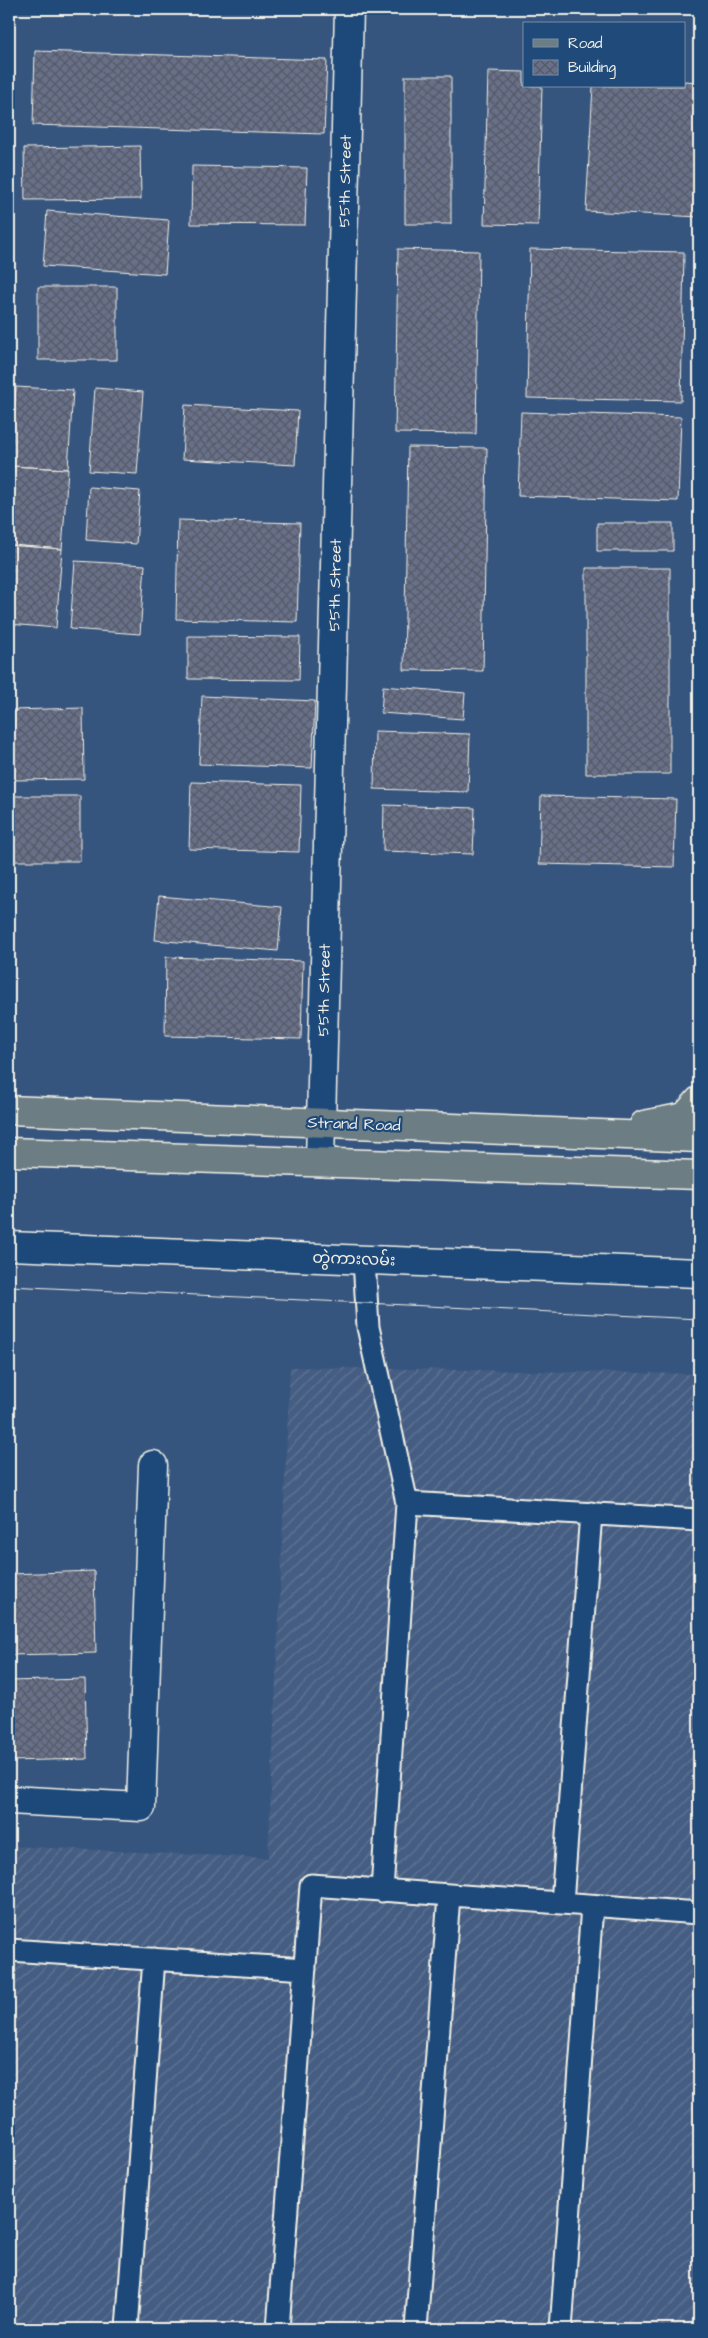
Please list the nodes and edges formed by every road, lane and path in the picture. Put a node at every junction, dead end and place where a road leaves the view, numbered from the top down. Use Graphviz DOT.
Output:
graph roads {
  1 [pos="349,9"];
  2 [pos="699,1101"];
  3 [pos="9,1110"];
  4 [pos="321,1123"];
  5 [pos="606,1133"];
  6 [pos="699,1138"];
  7 [pos="9,1152"];
  8 [pos="320,1162"];
  9 [pos="699,1175"];
  10 [pos="9,1246"];
  11 [pos="364,1260"];
  12 [pos="699,1273"];
  13 [pos="153,1465"];
  14 [pos="407,1503"];
  15 [pos="591,1513"];
  16 [pos="699,1520"];
  17 [pos="9,1800"];
  18 [pos="382,1891"];
  19 [pos="449,1896"];
  20 [pos="562,1903"];
  21 [pos="592,1906"];
  22 [pos="699,1913"];
  23 [pos="9,1950"];
  24 [pos="154,1959"];
  25 [pos="305,1969"];
  26 [pos="127,2329"];
  27 [pos="278,2329"];
  28 [pos="416,2329"];
  29 [pos="561,2329"];
  1 -- 4 [label="street, 55th Street"];
  2 -- 5 [label="main road"];
  3 -- 4 [label="main road, Strand Road"];
  4 -- 5 [label="main road, Strand Road"];
  4 -- 8 [label="street, 55th Street"];
  5 -- 6 [label="main road, Strand Road"];
  7 -- 8 [label="main road"];
  8 -- 9 [label="main road"];
  10 -- 11 [label="street, တွဲကားလမ်း"];
  11 -- 12 [label="street, တွဲကားလမ်း"];
  11 -- 14 [label="lane"];
  13 -- 17 [label="street"];
  14 -- 15 [label="lane"];
  14 -- 18 [label="lane"];
  15 -- 16 [label="lane"];
  15 -- 20 [label="lane"];
  18 -- 19 [label="lane"];
  18 -- 25 [label="lane"];
  19 -- 20 [label="lane"];
  19 -- 28 [label="lane"];
  20 -- 21 [label="lane"];
  21 -- 22 [label="lane"];
  21 -- 29 [label="lane"];
  23 -- 24 [label="lane"];
  24 -- 25 [label="lane"];
  24 -- 26 [label="lane"];
  25 -- 27 [label="lane"];
}
